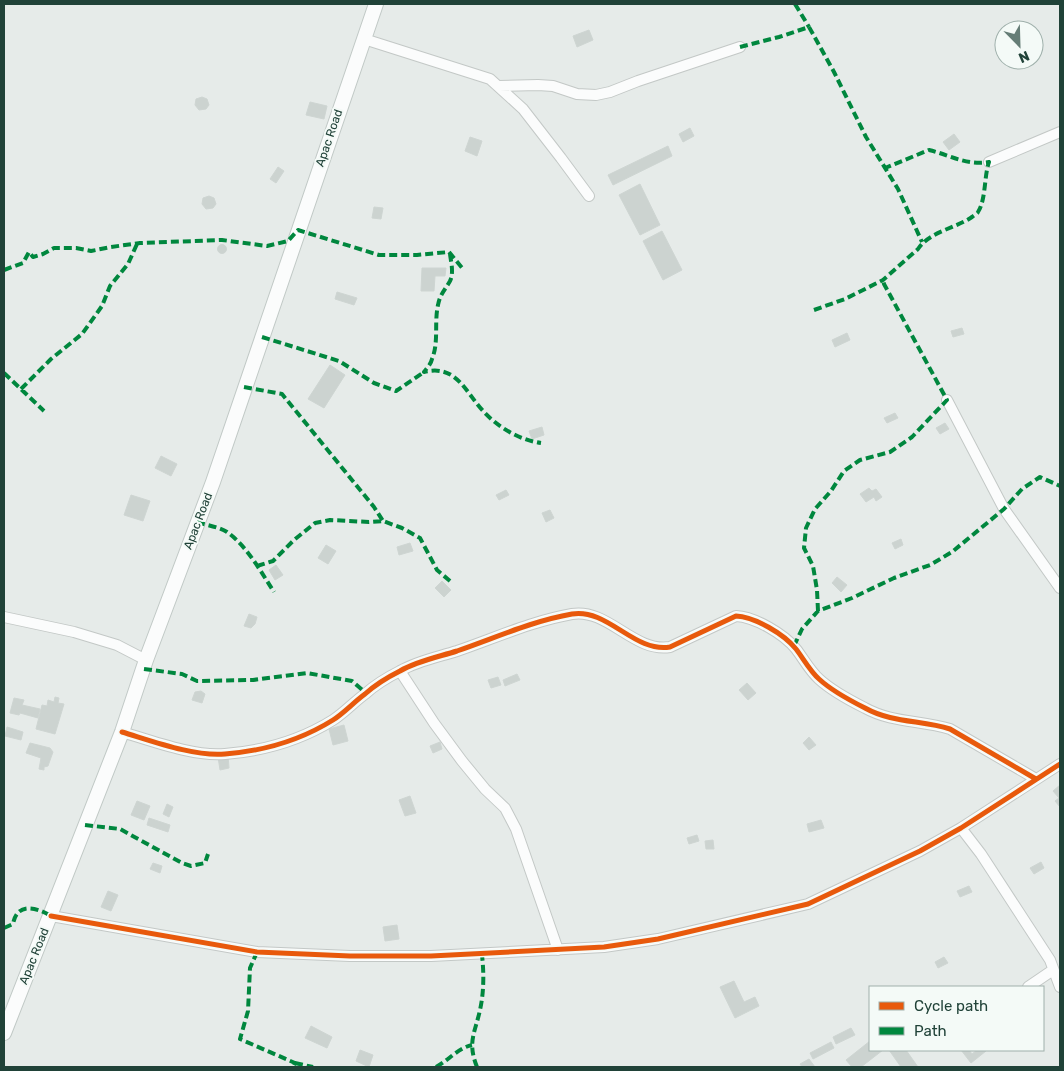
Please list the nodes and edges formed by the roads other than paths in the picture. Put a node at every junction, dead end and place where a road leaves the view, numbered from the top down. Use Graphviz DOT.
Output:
graph roads {
  1 [pos="376,4"];
  2 [pos="364,39"];
  3 [pos="740,47"];
  4 [pos="499,86"];
  5 [pos="1060,132"];
  6 [pos="989,162"];
  7 [pos="589,196"];
  8 [pos="948,400"];
  9 [pos="1060,588"];
  10 [pos="4,617"];
  11 [pos="146,660"];
  12 [pos="400,670"];
  13 [pos="122,732"];
  14 [pos="1060,764"];
  15 [pos="1036,779"];
  16 [pos="961,828"];
  17 [pos="51,916"];
  18 [pos="558,950"];
  19 [pos="1054,965"];
  20 [pos="1029,986"];
  21 [pos="1060,987"];
  22 [pos="4,1033"];
  1 -- 2 [label="main road, Apac Road"];
  2 -- 4 [label="street"];
  2 -- 11 [label="main road, Apac Road"];
  3 -- 4 [label="street"];
  4 -- 7 [label="street"];
  5 -- 6 [label="street"];
  8 -- 9 [label="street"];
  10 -- 11 [label="street"];
  11 -- 13 [label="main road, Apac Road"];
  12 -- 13 [label="street"];
  12 -- 15 [label="street"];
  12 -- 18 [label="street"];
  13 -- 17 [label="main road, Apac Road"];
  14 -- 15 [label="street"];
  15 -- 16 [label="street"];
  16 -- 18 [label="street"];
  16 -- 19 [label="street"];
  17 -- 18 [label="street"];
  17 -- 22 [label="main road, Apac Road"];
  19 -- 20 [label="street"];
  19 -- 21 [label="street"];
}
